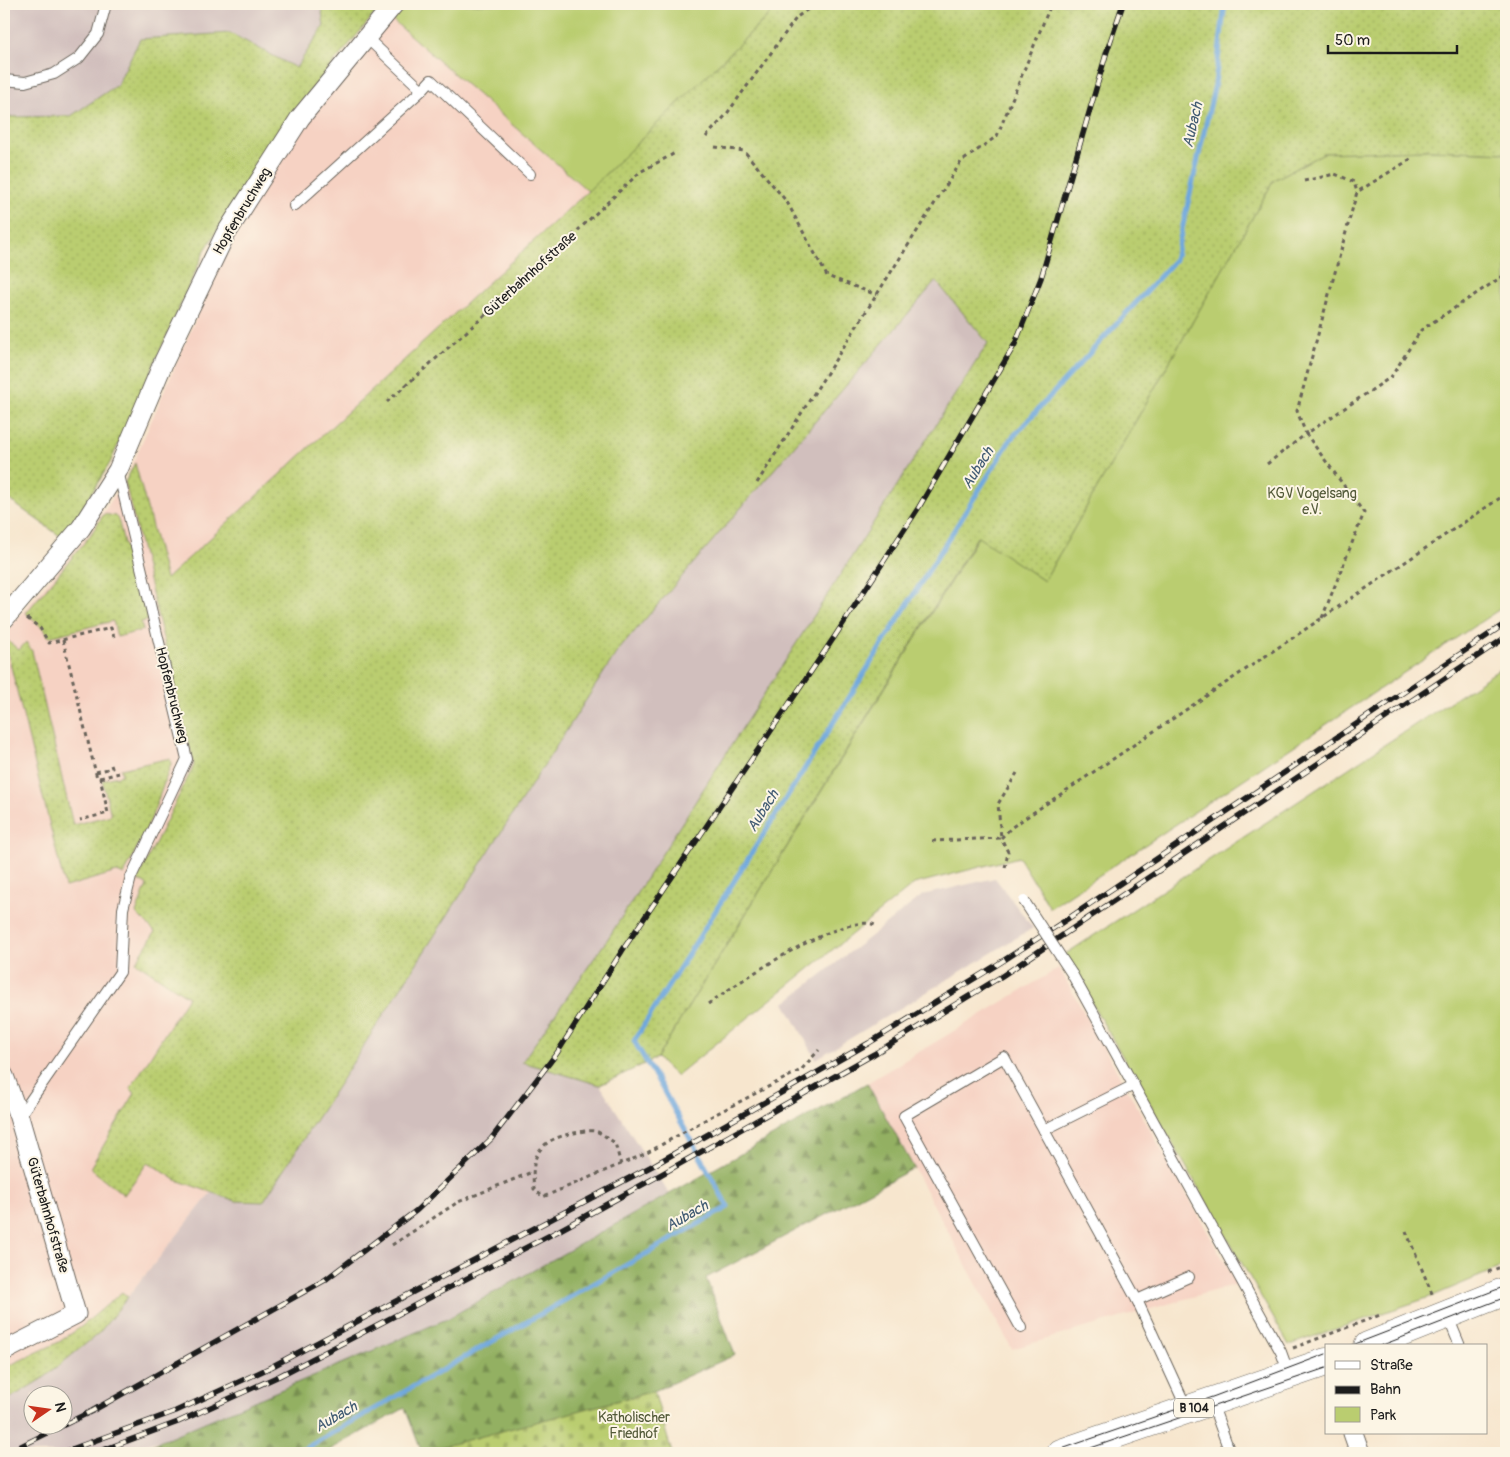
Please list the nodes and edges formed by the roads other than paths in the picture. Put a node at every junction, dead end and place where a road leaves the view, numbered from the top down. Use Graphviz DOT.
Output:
graph roads {
  1 [pos="106,4"];
  2 [pos="394,4"];
  3 [pos="366,37"];
  4 [pos="4,80"];
  5 [pos="422,90"];
  6 [pos="530,174"];
  7 [pos="294,206"];
  8 [pos="118,470"];
  9 [pos="12,616"];
  10 [pos="1024,901"];
  11 [pos="4,1076"];
  12 [pos="1134,1085"];
  13 [pos="19,1117"];
  14 [pos="1044,1130"];
  15 [pos="1189,1277"];
  16 [pos="1497,1282"];
  17 [pos="1137,1300"];
  18 [pos="1447,1314"];
  19 [pos="1021,1328"];
  20 [pos="1373,1344"];
  21 [pos="1459,1344"];
  22 [pos="4,1351"];
  23 [pos="1325,1362"];
  24 [pos="1285,1364"];
  25 [pos="1199,1406"];
  26 [pos="1352,1434"];
  27 [pos="1061,1453"];
  28 [pos="1230,1453"];
  29 [pos="1360,1453"];
  1 -- 4 [label="lane"];
  2 -- 3 [label="street, Hopfenbruchweg"];
  3 -- 5 [label="lane"];
  3 -- 8 [label="street, Hopfenbruchweg"];
  5 -- 6 [label="lane"];
  5 -- 7 [label="lane"];
  8 -- 9 [label="street, Hopfenbruchweg"];
  8 -- 13 [label="lane, Hopfenbruchweg"];
  10 -- 12 [label="lane, bridge"];
  11 -- 13 [label="street, Güterbahnhofstraße"];
  12 -- 14 [label="lane"];
  12 -- 24 [label="lane"];
  13 -- 22 [label="street, Güterbahnhofstraße"];
  14 -- 17 [label="lane"];
  14 -- 19 [label="lane"];
  15 -- 17 [label="lane"];
  16 -- 18 [label="main road"];
  17 -- 25 [label="lane"];
  18 -- 20 [label="main road"];
  18 -- 21 [label="lane"];
  23 -- 24 [label="main road, B 104"];
  24 -- 25 [label="main road, B 104"];
  25 -- 27 [label="main road, B 104"];
  25 -- 28 [label="lane"];
  26 -- 29 [label="street"];
}
